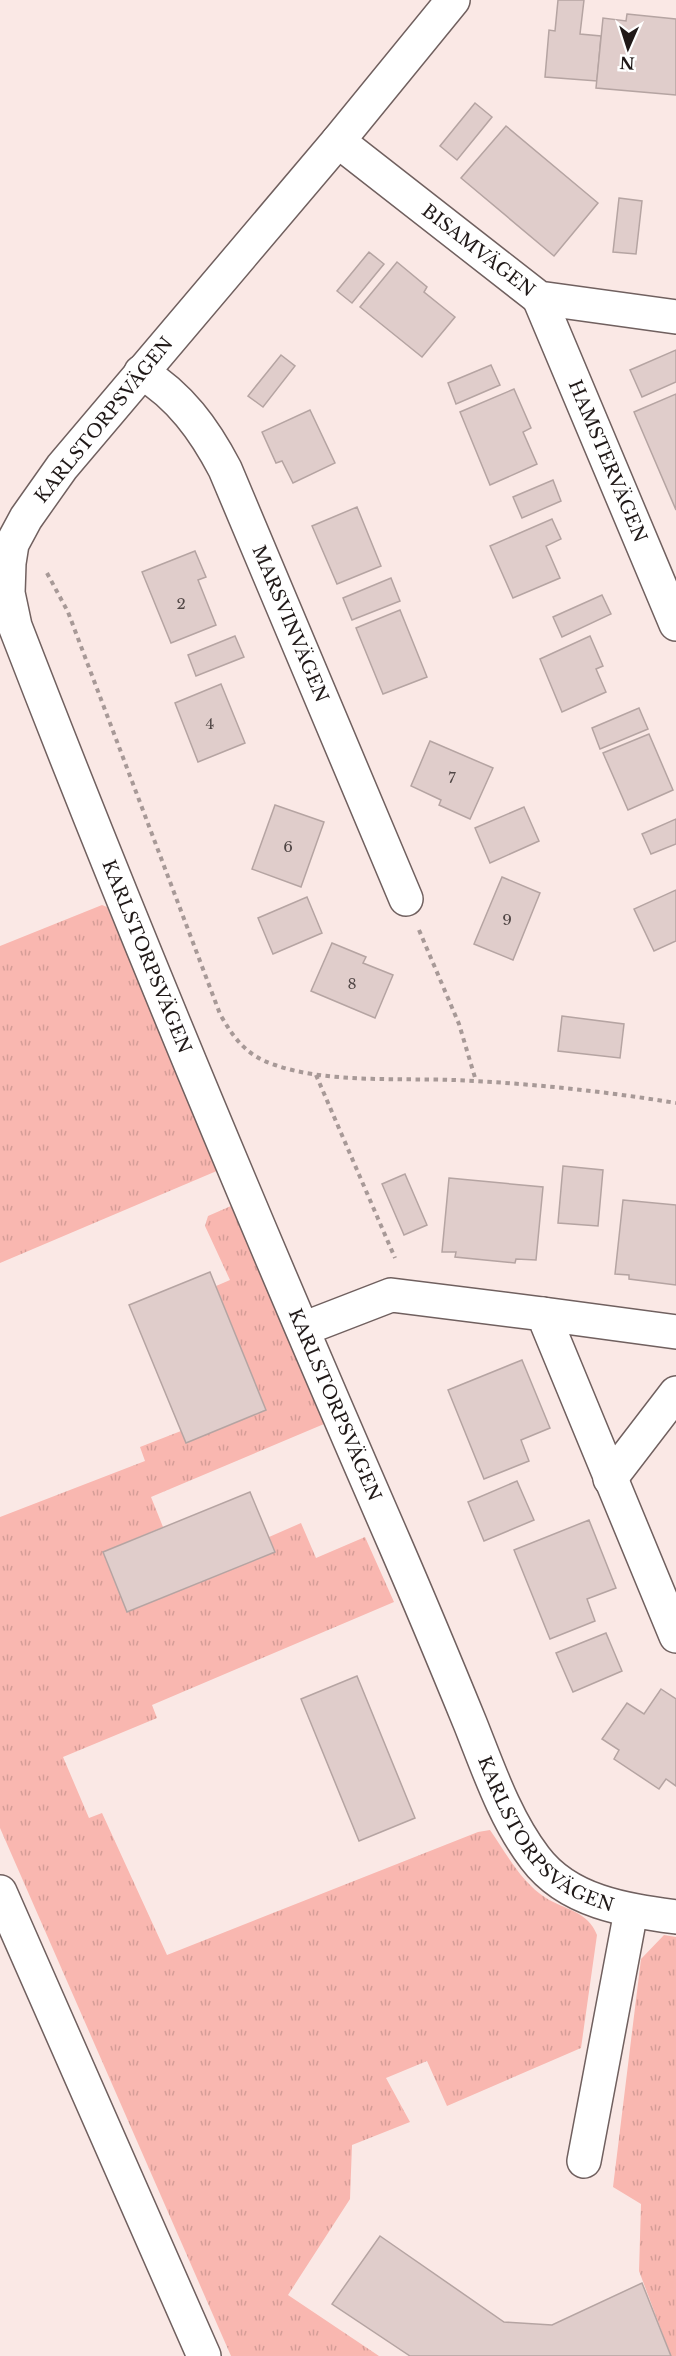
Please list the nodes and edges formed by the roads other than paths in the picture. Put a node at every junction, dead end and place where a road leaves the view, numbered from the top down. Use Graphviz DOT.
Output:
graph roads {
  1 [pos="453,0"];
  2 [pos="338,141"];
  3 [pos="539,298"];
  4 [pos="676,317"];
  5 [pos="141,372"];
  6 [pos="676,624"];
  7 [pos="406,899"];
  8 [pos="543,1314"];
  9 [pos="303,1329"];
  10 [pos="676,1332"];
  11 [pos="676,1393"];
  12 [pos="610,1479"];
  13 [pos="676,1636"];
  14 [pos="0,1892"];
  15 [pos="631,1911"];
  16 [pos="676,1917"];
  17 [pos="584,2161"];
  18 [pos="204,2356"];
  1 -- 2 [label="street, KARLSTORPSVÄGEN"];
  2 -- 3 [label="street, BISAMVÄGEN"];
  2 -- 5 [label="street, KARLSTORPSVÄGEN"];
  3 -- 4 [label="street, BISAMVÄGEN"];
  3 -- 6 [label="street, HAMSTERVÄGEN"];
  5 -- 7 [label="street, MARSVINVÄGEN"];
  5 -- 9 [label="street, KARLSTORPSVÄGEN"];
  8 -- 9 [label="street"];
  8 -- 10 [label="street"];
  8 -- 12 [label="street"];
  9 -- 15 [label="street, KARLSTORPSVÄGEN"];
  11 -- 12 [label="street"];
  12 -- 13 [label="street"];
  14 -- 18 [label="street"];
  15 -- 16 [label="street, KARLSTORPSVÄGEN"];
  15 -- 17 [label="street"];
}
